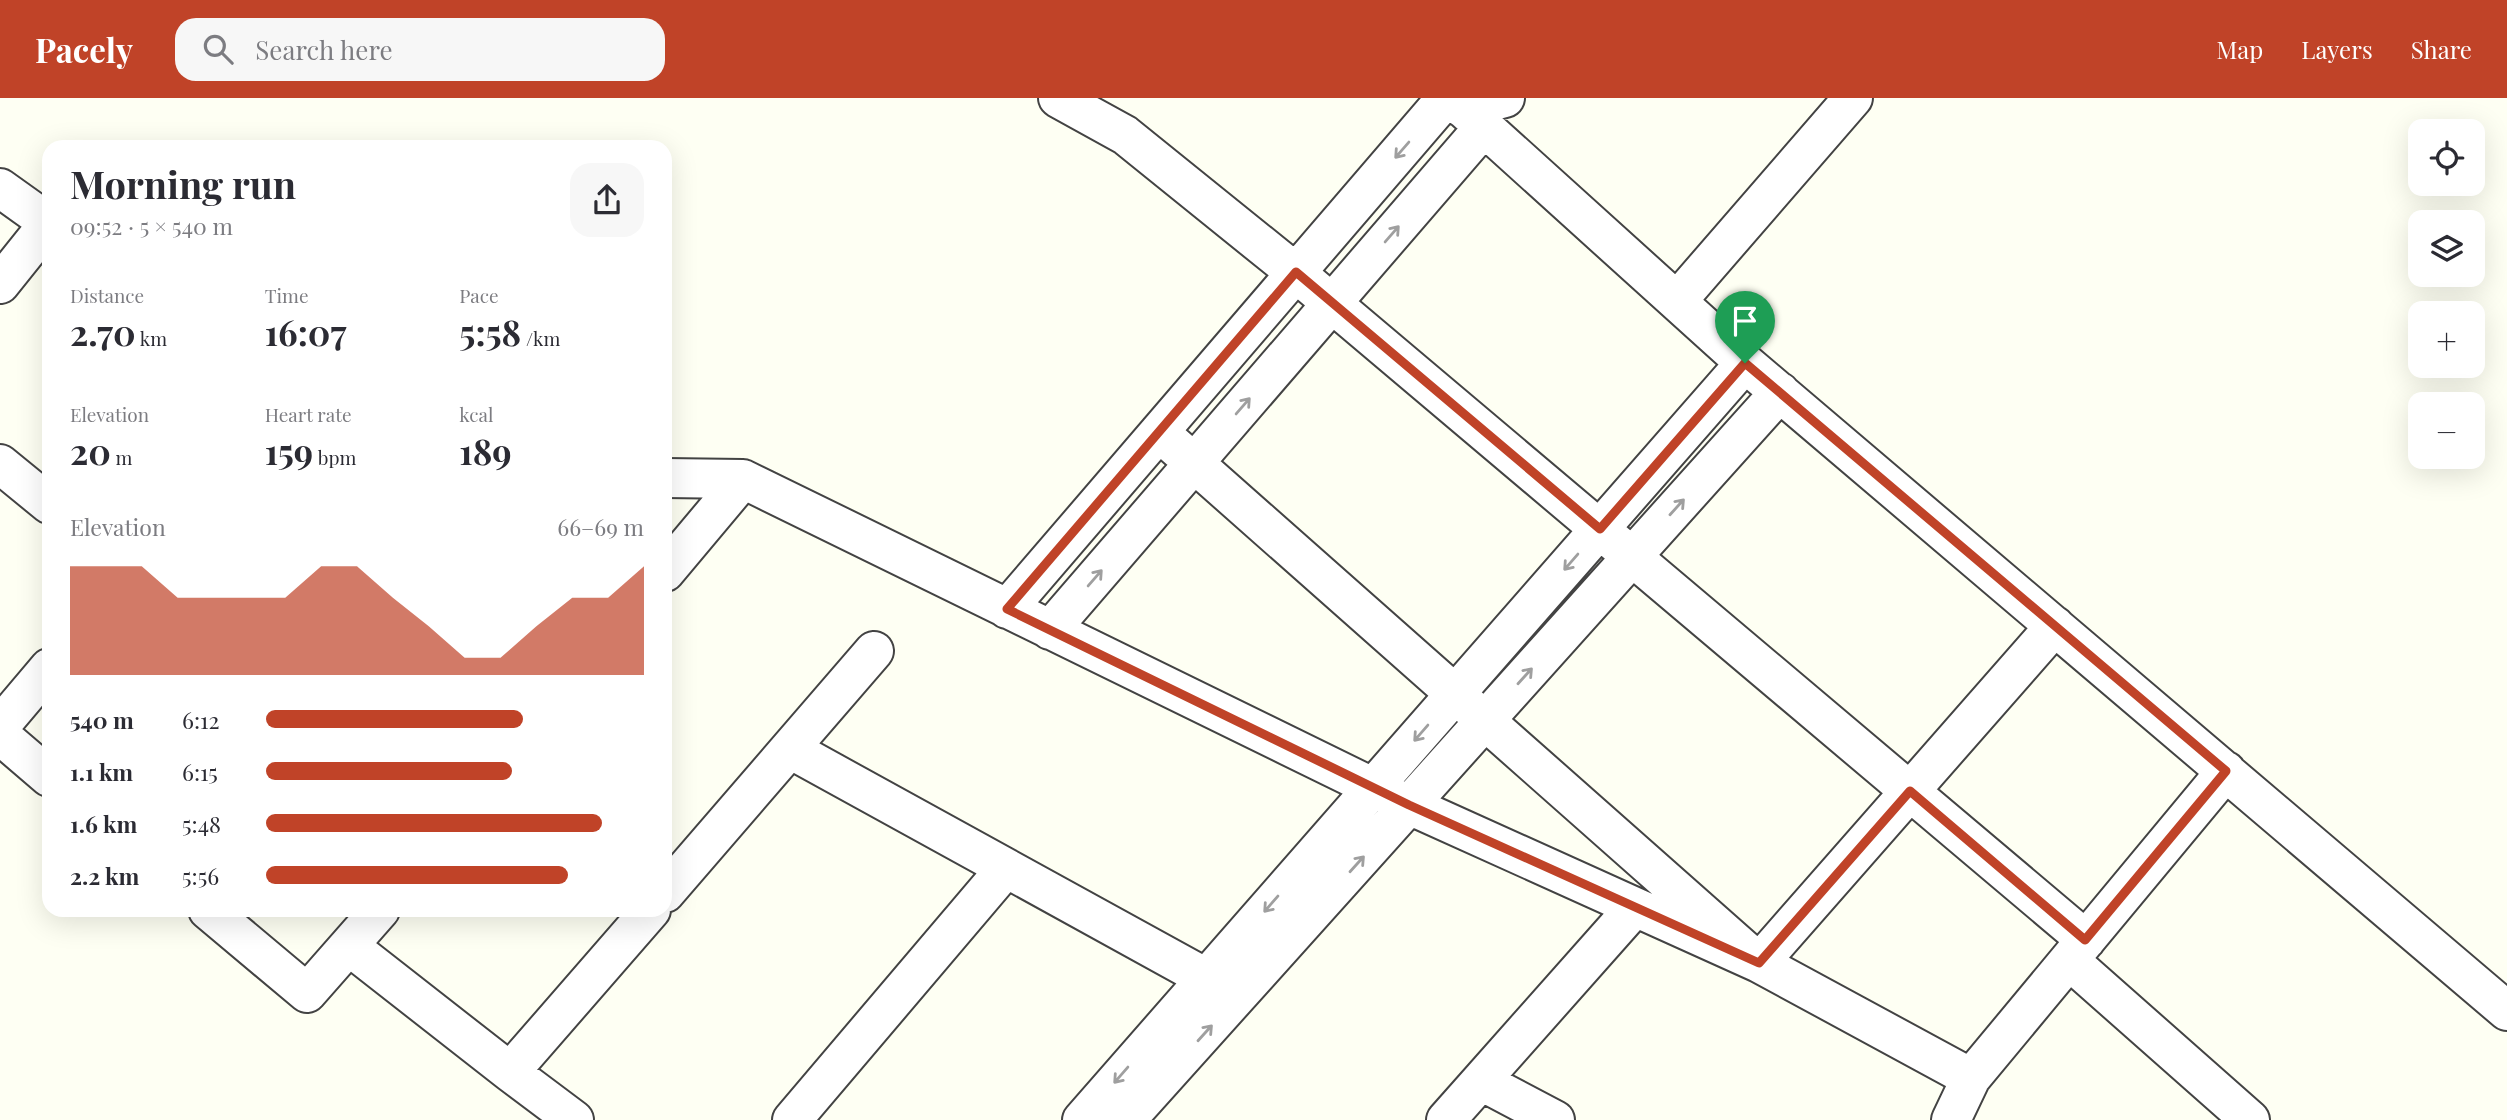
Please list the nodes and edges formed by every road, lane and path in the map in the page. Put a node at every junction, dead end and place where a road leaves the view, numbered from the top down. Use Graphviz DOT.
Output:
graph roads {
  1 [pos="1058,98"];
  2 [pos="1853,98"];
  3 [pos="1469,106"];
  4 [pos="0,188"];
  5 [pos="42,218"];
  6 [pos="42,232"];
  7 [pos="1296,272"];
  8 [pos="0,284"];
  9 [pos="1677,302"];
  10 [pos="1332,303"];
  11 [pos="1745,363"];
  12 [pos="1780,392"];
  13 [pos="1159,432"];
  14 [pos="1195,463"];
  15 [pos="0,464"];
  16 [pos="672,478"];
  17 [pos="743,479"];
  18 [pos="42,498"];
  19 [pos="1600,529"];
  20 [pos="1633,557"];
  21 [pos="672,564"];
  22 [pos="1007,609"];
  23 [pos="2055,626"];
  24 [pos="1050,630"];
  25 [pos="874,651"];
  26 [pos="42,676"];
  27 [pos="1455,694"];
  28 [pos="1485,720"];
  29 [pos="0,726"];
  30 [pos="0,736"];
  31 [pos="790,749"];
  32 [pos="42,770"];
  33 [pos="2226,771"];
  34 [pos="1373,788"];
  35 [pos="1910,791"];
  36 [pos="1409,805"];
  37 [pos="1006,868"];
  38 [pos="672,885"];
  39 [pos="1635,906"];
  40 [pos="216,917"];
  41 [pos="374,917"];
  42 [pos="645,917"];
  43 [pos="349,946"];
  44 [pos="2077,950"];
  45 [pos="1759,963"];
  46 [pos="1221,989"];
  47 [pos="2507,1011"];
  48 [pos="510,1072"];
  49 [pos="1971,1077"];
  50 [pos="1481,1081"];
  51 [pos="574,1120"];
  52 [pos="792,1120"];
  53 [pos="1082,1120"];
  54 [pos="1126,1120"];
  55 [pos="1446,1120"];
  56 [pos="1555,1120"];
  57 [pos="1951,1120"];
  58 [pos="2250,1120"];
  1 -- 7 [label="street"];
  2 -- 9 [label="street"];
  3 -- 7 [label="street, one-way"];
  3 -- 9 [label="street"];
  10 -- 3 [label="street, one-way"];
  4 -- 5 [label="street"];
  6 -- 8 [label="street"];
  7 -- 10 [label="street"];
  7 -- 13 [label="street"];
  9 -- 11 [label="street"];
  14 -- 10 [label="street, one-way"];
  10 -- 19 [label="street"];
  11 -- 12 [label="street"];
  11 -- 19 [label="street"];
  20 -- 12 [label="street, one-way"];
  12 -- 23 [label="street"];
  13 -- 14 [label="street"];
  13 -- 22 [label="street"];
  24 -- 14 [label="street, one-way"];
  14 -- 27 [label="street"];
  15 -- 18 [label="street"];
  16 -- 17 [label="street"];
  17 -- 21 [label="street"];
  17 -- 22 [label="street"];
  19 -- 20 [label="street"];
  19 -- 27 [label="street, one-way"];
  28 -- 20 [label="street, one-way"];
  20 -- 35 [label="street"];
  22 -- 24 [label="street"];
  23 -- 33 [label="street"];
  23 -- 35 [label="street"];
  24 -- 34 [label="street"];
  25 -- 31 [label="street"];
  26 -- 29 [label="street"];
  27 -- 28 [label="street"];
  27 -- 34 [label="street, one-way"];
  28 -- 36 [label="street"];
  28 -- 45 [label="street"];
  30 -- 32 [label="street"];
  31 -- 37 [label="street"];
  31 -- 38 [label="street"];
  33 -- 44 [label="street"];
  33 -- 47 [label="street"];
  34 -- 36 [label="street"];
  34 -- 46 [label="street, one-way"];
  35 -- 44 [label="street"];
  35 -- 45 [label="street"];
  36 -- 39 [label="street"];
  46 -- 36 [label="street, one-way"];
  37 -- 46 [label="street"];
  37 -- 52 [label="street"];
  39 -- 45 [label="street"];
  39 -- 50 [label="street"];
  40 -- 43 [label="street"];
  41 -- 43 [label="street"];
  42 -- 48 [label="street"];
  43 -- 48 [label="street"];
  44 -- 49 [label="street"];
  44 -- 58 [label="street"];
  45 -- 49 [label="street"];
  46 -- 53 [label="street, one-way"];
  54 -- 46 [label="street, one-way"];
  48 -- 51 [label="street"];
  49 -- 57 [label="street"];
  50 -- 55 [label="street"];
  50 -- 56 [label="street"];
}
